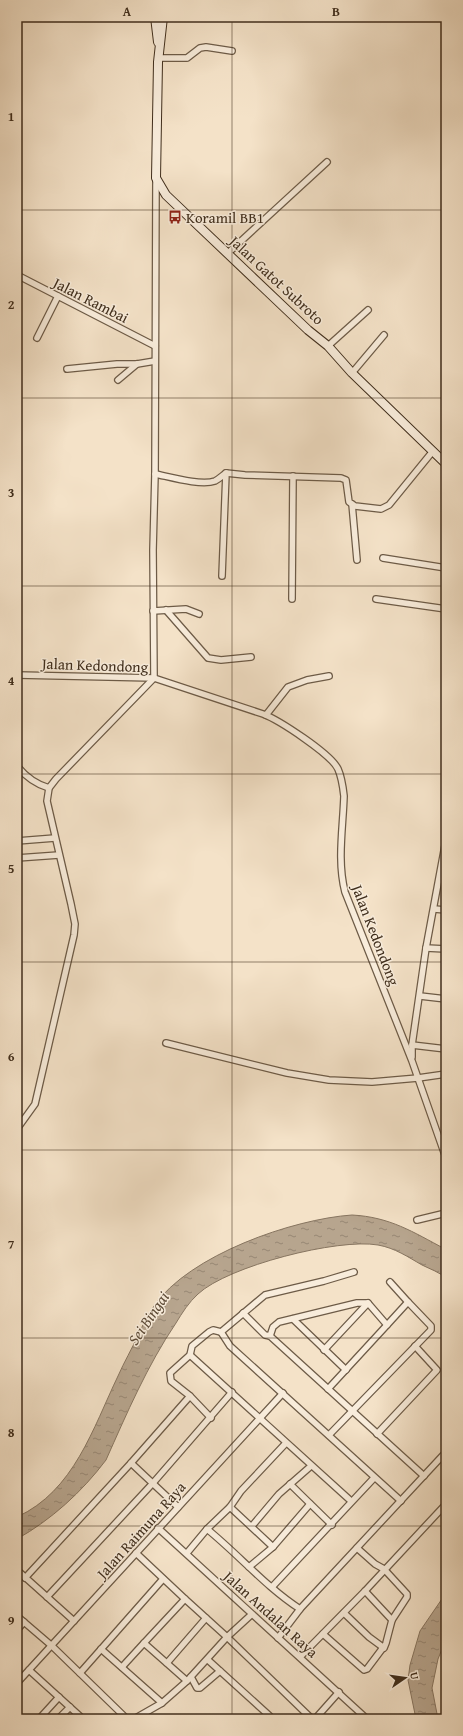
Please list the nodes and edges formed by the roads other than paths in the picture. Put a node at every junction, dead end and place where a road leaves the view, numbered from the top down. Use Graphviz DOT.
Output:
graph roads {
  1 [pos="155,17"];
  2 [pos="163,17"];
  3 [pos="232,51"];
  4 [pos="159,57"];
  5 [pos="327,162"];
  6 [pos="156,178"];
  7 [pos="228,253"];
  8 [pos="17,276"];
  9 [pos="58,296"];
  10 [pos="368,310"];
  11 [pos="384,335"];
  12 [pos="37,338"];
  13 [pos="155,346"];
  14 [pos="328,346"];
  15 [pos="155,361"];
  16 [pos="137,364"];
  17 [pos="67,369"];
  18 [pos="352,373"];
  19 [pos="118,380"];
  20 [pos="433,451"];
  21 [pos="446,464"];
  22 [pos="226,473"];
  23 [pos="155,474"];
  24 [pos="292,476"];
  25 [pos="352,504"];
  26 [pos="383,558"];
  27 [pos="357,560"];
  28 [pos="446,568"];
  29 [pos="222,576"];
  30 [pos="292,599"];
  31 [pos="376,599"];
  32 [pos="446,609"];
  33 [pos="166,610"];
  34 [pos="153,611"];
  35 [pos="199,614"];
  36 [pos="251,657"];
  37 [pos="17,675"];
  38 [pos="329,676"];
  39 [pos="154,678"];
  40 [pos="266,715"];
  41 [pos="17,766"];
  42 [pos="49,788"];
  43 [pos="55,838"];
  44 [pos="446,840"];
  45 [pos="17,841"];
  46 [pos="59,854"];
  47 [pos="17,858"];
  48 [pos="434,909"];
  49 [pos="446,910"];
  50 [pos="426,948"];
  51 [pos="446,949"];
  52 [pos="420,996"];
  53 [pos="446,999"];
  54 [pos="166,1043"];
  55 [pos="412,1045"];
  56 [pos="446,1049"];
  57 [pos="412,1061"];
  58 [pos="446,1074"];
  59 [pos="418,1078"];
  60 [pos="17,1129"];
  61 [pos="444,1149"];
  62 [pos="446,1158"];
  63 [pos="446,1213"];
  64 [pos="417,1220"];
  65 [pos="354,1272"];
  66 [pos="390,1282"];
  67 [pos="408,1302"];
  68 [pos="368,1303"];
  69 [pos="243,1313"];
  70 [pos="293,1319"];
  71 [pos="387,1325"];
  72 [pos="222,1332"];
  73 [pos="270,1336"];
  74 [pos="415,1346"];
  75 [pos="324,1350"];
  76 [pos="190,1355"];
  77 [pos="346,1370"];
  78 [pos="328,1389"];
  79 [pos="232,1392"];
  80 [pos="282,1393"];
  81 [pos="190,1396"];
  82 [pos="351,1411"];
  83 [pos="260,1417"];
  84 [pos="211,1418"];
  85 [pos="377,1434"];
  86 [pos="329,1435"];
  87 [pos="286,1443"];
  88 [pos="446,1452"];
  89 [pos="131,1463"];
  90 [pos="311,1466"];
  91 [pos="424,1476"];
  92 [pos="374,1478"];
  93 [pos="154,1483"];
  94 [pos="290,1484"];
  95 [pos="351,1501"];
  96 [pos="401,1501"];
  97 [pos="310,1504"];
  98 [pos="446,1504"];
  99 [pos="178,1507"];
  100 [pos="230,1507"];
  101 [pos="332,1525"];
  102 [pos="252,1526"];
  103 [pos="158,1528"];
  104 [pos="207,1529"];
  105 [pos="273,1547"];
  106 [pos="357,1548"];
  107 [pos="136,1553"];
  108 [pos="187,1554"];
  109 [pos="249,1567"];
  110 [pos="384,1569"];
  111 [pos="17,1570"];
  112 [pos="25,1578"];
  113 [pos="163,1579"];
  114 [pos="272,1587"];
  115 [pos="365,1591"];
  116 [pos="47,1597"];
  117 [pos="184,1599"];
  118 [pos="300,1609"];
  119 [pos="344,1613"];
  120 [pos="251,1615"];
  121 [pos="17,1616"];
  122 [pos="206,1618"];
  123 [pos="392,1620"];
  124 [pos="74,1621"];
  125 [pos="24,1622"];
  126 [pos="17,1630"];
  127 [pos="323,1634"];
  128 [pos="227,1637"];
  129 [pos="278,1638"];
  130 [pos="144,1643"];
  131 [pos="52,1646"];
  132 [pos="102,1649"];
  133 [pos="382,1649"];
  134 [pos="300,1657"];
  135 [pos="208,1660"];
  136 [pos="166,1663"];
  137 [pos="122,1667"];
  138 [pos="29,1670"];
  139 [pos="220,1671"];
  140 [pos="80,1673"];
  141 [pos="189,1679"];
  142 [pos="17,1683"];
  143 [pos="339,1692"];
  144 [pos="59,1697"];
  145 [pos="162,1703"];
  146 [pos="70,1707"];
  147 [pos="39,1719"];
  148 [pos="58,1719"];
  149 [pos="83,1719"];
  150 [pos="129,1719"];
  151 [pos="134,1719"];
  152 [pos="273,1719"];
  153 [pos="312,1719"];
  154 [pos="315,1719"];
  155 [pos="367,1719"];
  1 -- 4 [label="main road"];
  2 -- 4 [label="main road"];
  3 -- 4 [label="street"];
  4 -- 6 [label="main road"];
  5 -- 7 [label="street"];
  6 -- 7 [label="main road, Jalan Gatot Subroto"];
  6 -- 13 [label="street"];
  7 -- 14 [label="main road, Jalan Gatot Subroto"];
  8 -- 9 [label="street, Jalan Rambai"];
  9 -- 12 [label="street"];
  9 -- 13 [label="street, Jalan Rambai"];
  10 -- 14 [label="street"];
  11 -- 18 [label="street"];
  13 -- 15 [label="street"];
  14 -- 18 [label="main road, Jalan Gatot Subroto"];
  15 -- 16 [label="street"];
  15 -- 23 [label="street"];
  16 -- 17 [label="street"];
  16 -- 19 [label="street"];
  18 -- 20 [label="main road, Jalan Gatot Subroto"];
  20 -- 21 [label="main road, Jalan Gatot Subroto"];
  20 -- 25 [label="street"];
  22 -- 23 [label="street"];
  22 -- 24 [label="street"];
  22 -- 29 [label="street"];
  23 -- 34 [label="street"];
  24 -- 25 [label="street"];
  24 -- 30 [label="street"];
  25 -- 27 [label="street"];
  26 -- 28 [label="street"];
  31 -- 32 [label="street"];
  33 -- 34 [label="street"];
  33 -- 35 [label="street"];
  33 -- 36 [label="street"];
  34 -- 39 [label="street"];
  37 -- 39 [label="street, Jalan Kedondong"];
  38 -- 40 [label="street"];
  39 -- 40 [label="street, Jalan Kedondong"];
  39 -- 42 [label="street"];
  40 -- 57 [label="street, Jalan Kedondong"];
  41 -- 42 [label="street"];
  42 -- 43 [label="street"];
  43 -- 45 [label="street"];
  43 -- 46 [label="street"];
  44 -- 48 [label="street"];
  46 -- 47 [label="street"];
  46 -- 60 [label="street"];
  48 -- 49 [label="street"];
  48 -- 50 [label="street"];
  50 -- 51 [label="street"];
  50 -- 52 [label="street"];
  52 -- 53 [label="street"];
  52 -- 55 [label="street"];
  54 -- 59 [label="street"];
  55 -- 56 [label="street"];
  55 -- 57 [label="street"];
  57 -- 59 [label="street, Jalan Kedondong"];
  58 -- 59 [label="street"];
  59 -- 61 [label="street, Jalan Kedondong"];
  61 -- 62 [label="street, Jalan Kedondong"];
  63 -- 64 [label="street"];
  65 -- 69 [label="street"];
  66 -- 67 [label="street"];
  67 -- 71 [label="street"];
  67 -- 74 [label="street"];
  68 -- 70 [label="street"];
  68 -- 71 [label="street"];
  68 -- 75 [label="street"];
  69 -- 72 [label="street"];
  69 -- 73 [label="street"];
  70 -- 73 [label="street"];
  70 -- 75 [label="street"];
  71 -- 77 [label="street"];
  72 -- 76 [label="street"];
  72 -- 80 [label="street"];
  73 -- 78 [label="street"];
  74 -- 82 [label="street"];
  74 -- 85 [label="street"];
  75 -- 77 [label="street"];
  76 -- 79 [label="street"];
  76 -- 81 [label="street"];
  77 -- 78 [label="street"];
  78 -- 82 [label="street"];
  79 -- 83 [label="street"];
  79 -- 84 [label="street"];
  80 -- 83 [label="street, Jalan Raimuna Raya"];
  80 -- 86 [label="street"];
  81 -- 84 [label="street"];
  81 -- 89 [label="street"];
  82 -- 85 [label="street"];
  82 -- 86 [label="street"];
  83 -- 87 [label="street"];
  83 -- 99 [label="street, Jalan Raimuna Raya"];
  84 -- 93 [label="street"];
  85 -- 91 [label="street"];
  86 -- 92 [label="street"];
  87 -- 90 [label="street"];
  87 -- 100 [label="street"];
  88 -- 91 [label="street"];
  89 -- 93 [label="street"];
  89 -- 112 [label="street"];
  90 -- 94 [label="street"];
  90 -- 95 [label="street"];
  91 -- 96 [label="street"];
  92 -- 95 [label="street"];
  92 -- 96 [label="street"];
  93 -- 99 [label="street"];
  93 -- 116 [label="street"];
  94 -- 97 [label="street"];
  94 -- 102 [label="street"];
  95 -- 101 [label="street"];
  96 -- 106 [label="street"];
  97 -- 101 [label="street"];
  97 -- 105 [label="street"];
  98 -- 110 [label="street"];
  99 -- 103 [label="street, Jalan Raimuna Raya"];
  100 -- 102 [label="street"];
  100 -- 104 [label="street"];
  101 -- 114 [label="street"];
  102 -- 105 [label="street"];
  103 -- 107 [label="street, Jalan Raimuna Raya"];
  103 -- 108 [label="street, Jalan Andalan Raya"];
  104 -- 108 [label="street"];
  104 -- 109 [label="street"];
  105 -- 109 [label="street"];
  106 -- 110 [label="street"];
  106 -- 118 [label="street"];
  107 -- 113 [label="street"];
  107 -- 124 [label="street, Jalan Raimuna Raya"];
  108 -- 120 [label="street, Jalan Andalan Raya"];
  109 -- 114 [label="street"];
  110 -- 115 [label="street"];
  110 -- 123 [label="street"];
  111 -- 112 [label="street"];
  112 -- 116 [label="street"];
  113 -- 117 [label="street"];
  113 -- 132 [label="street"];
  114 -- 118 [label="street"];
  115 -- 119 [label="street"];
  115 -- 123 [label="street"];
  116 -- 124 [label="street"];
  117 -- 122 [label="street"];
  117 -- 130 [label="street"];
  118 -- 129 [label="street"];
  119 -- 127 [label="street"];
  119 -- 133 [label="street"];
  120 -- 128 [label="street"];
  120 -- 129 [label="street, Jalan Andalan Raya"];
  121 -- 125 [label="street"];
  122 -- 128 [label="street"];
  122 -- 136 [label="street"];
  123 -- 133 [label="street"];
  124 -- 131 [label="street, Jalan Raimuna Raya"];
  125 -- 126 [label="street"];
  125 -- 131 [label="street"];
  127 -- 133 [label="street"];
  127 -- 134 [label="street"];
  128 -- 135 [label="street"];
  128 -- 153 [label="street"];
  129 -- 134 [label="street, Jalan Andalan Raya"];
  130 -- 136 [label="street"];
  130 -- 137 [label="street"];
  131 -- 138 [label="street, Jalan Raimuna Raya"];
  131 -- 140 [label="street"];
  132 -- 137 [label="street"];
  132 -- 140 [label="street"];
  134 -- 143 [label="street, Jalan Andalan Raya"];
  135 -- 139 [label="street"];
  135 -- 141 [label="street"];
  136 -- 141 [label="street"];
  137 -- 145 [label="street"];
  138 -- 142 [label="street, Jalan Raimuna Raya"];
  138 -- 144 [label="street"];
  139 -- 141 [label="street"];
  139 -- 152 [label="street"];
  140 -- 150 [label="street"];
  141 -- 145 [label="street"];
  143 -- 154 [label="street"];
  143 -- 155 [label="street, Jalan Andalan Raya"];
  144 -- 146 [label="street"];
  144 -- 147 [label="street"];
  145 -- 151 [label="street"];
  146 -- 148 [label="street"];
  146 -- 149 [label="street"];
}
